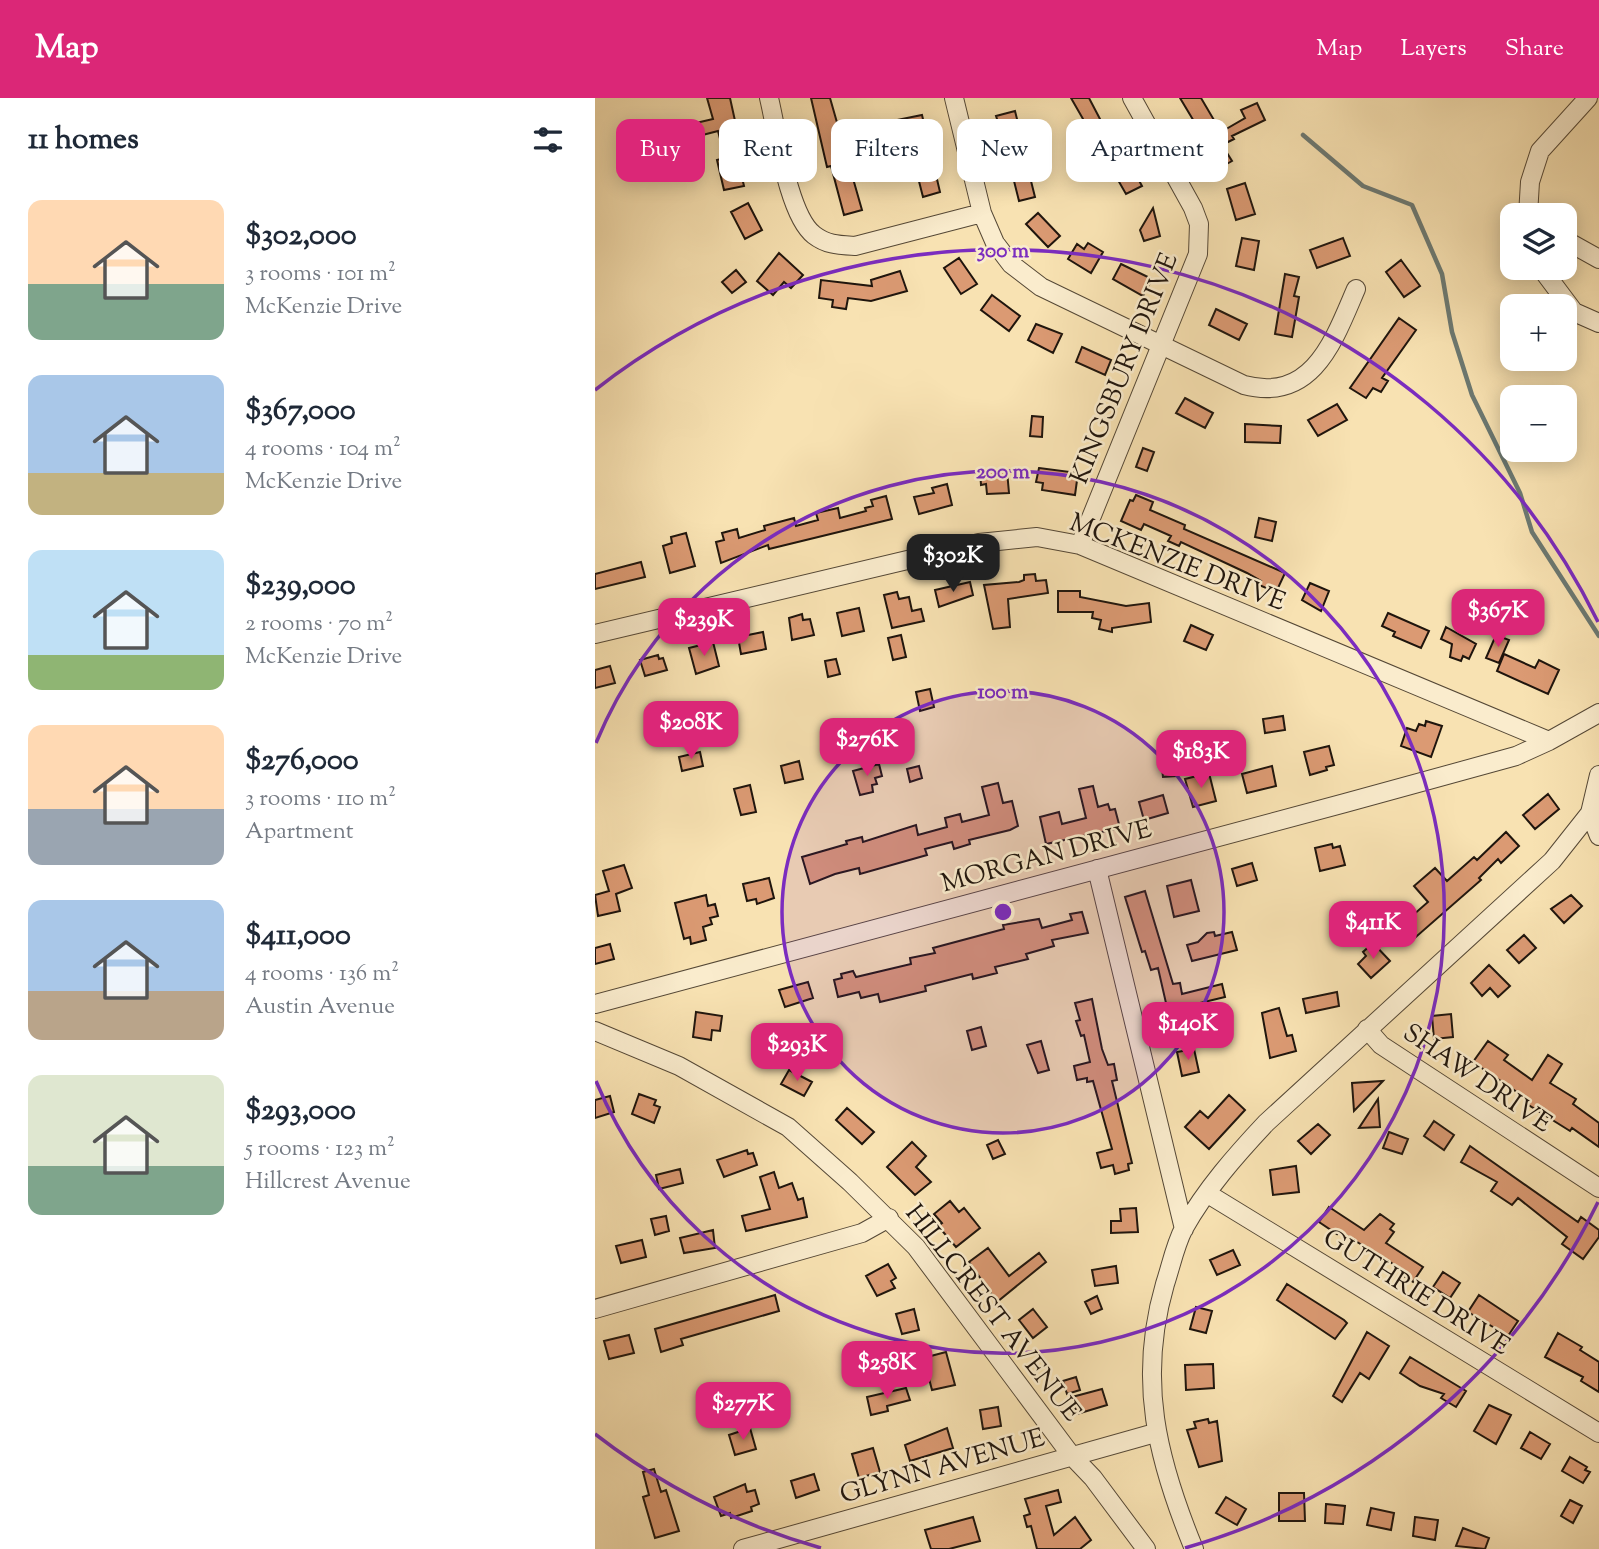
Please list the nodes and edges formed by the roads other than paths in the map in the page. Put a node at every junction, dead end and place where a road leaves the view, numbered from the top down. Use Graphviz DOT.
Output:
graph roads {
  1 [pos="769,98"];
  2 [pos="954,98"];
  3 [pos="1132,98"];
  4 [pos="1588,98"];
  5 [pos="1529,203"];
  6 [pos="982,214"];
  7 [pos="1577,247"];
  8 [pos="1599,260"];
  9 [pos="1550,280"];
  10 [pos="1356,289"];
  11 [pos="1599,323"];
  12 [pos="1164,345"];
  13 [pos="1080,545"];
  14 [pos="595,634"];
  15 [pos="1599,713"];
  16 [pos="1549,741"];
  17 [pos="1599,775"];
  18 [pos="1590,813"];
  19 [pos="1599,836"];
  20 [pos="1097,869"];
  21 [pos="595,1004"];
  22 [pos="1367,1029"];
  23 [pos="595,1031"];
  24 [pos="1599,1188"];
  25 [pos="1208,1194"];
  26 [pos="890,1218"];
  27 [pos="1184,1229"];
  28 [pos="595,1309"];
  29 [pos="1155,1433"];
  30 [pos="1599,1433"];
  31 [pos="1071,1455"];
  32 [pos="743,1549"];
  33 [pos="1146,1549"];
  34 [pos="1194,1549"];
  1 -- 6 [label="street"];
  2 -- 6 [label="street"];
  3 -- 12 [label="street, KINGSBURY DRIVE"];
  4 -- 5 [label="street"];
  6 -- 12 [label="street"];
  7 -- 8 [label="street"];
  9 -- 11 [label="street"];
  10 -- 12 [label="street"];
  12 -- 13 [label="street, KINGSBURY DRIVE"];
  13 -- 14 [label="street, MCKENZIE DRIVE"];
  13 -- 16 [label="street, MCKENZIE DRIVE"];
  15 -- 16 [label="street"];
  16 -- 20 [label="street, MORGAN DRIVE"];
  17 -- 18 [label="street"];
  18 -- 19 [label="street"];
  18 -- 22 [label="street"];
  20 -- 21 [label="street, MORGAN DRIVE"];
  20 -- 27 [label="street"];
  22 -- 24 [label="street, SHAW DRIVE"];
  22 -- 25 [label="street"];
  23 -- 26 [label="street, HILLCREST AVENUE"];
  25 -- 27 [label="street"];
  25 -- 30 [label="street, GUTHRIE DRIVE"];
  26 -- 28 [label="street"];
  26 -- 31 [label="street, HILLCREST AVENUE"];
  27 -- 29 [label="street"];
  29 -- 31 [label="street, GLYNN AVENUE"];
  29 -- 34 [label="street"];
  31 -- 32 [label="street, GLYNN AVENUE"];
  31 -- 33 [label="street, HILLCREST AVENUE"];
}
